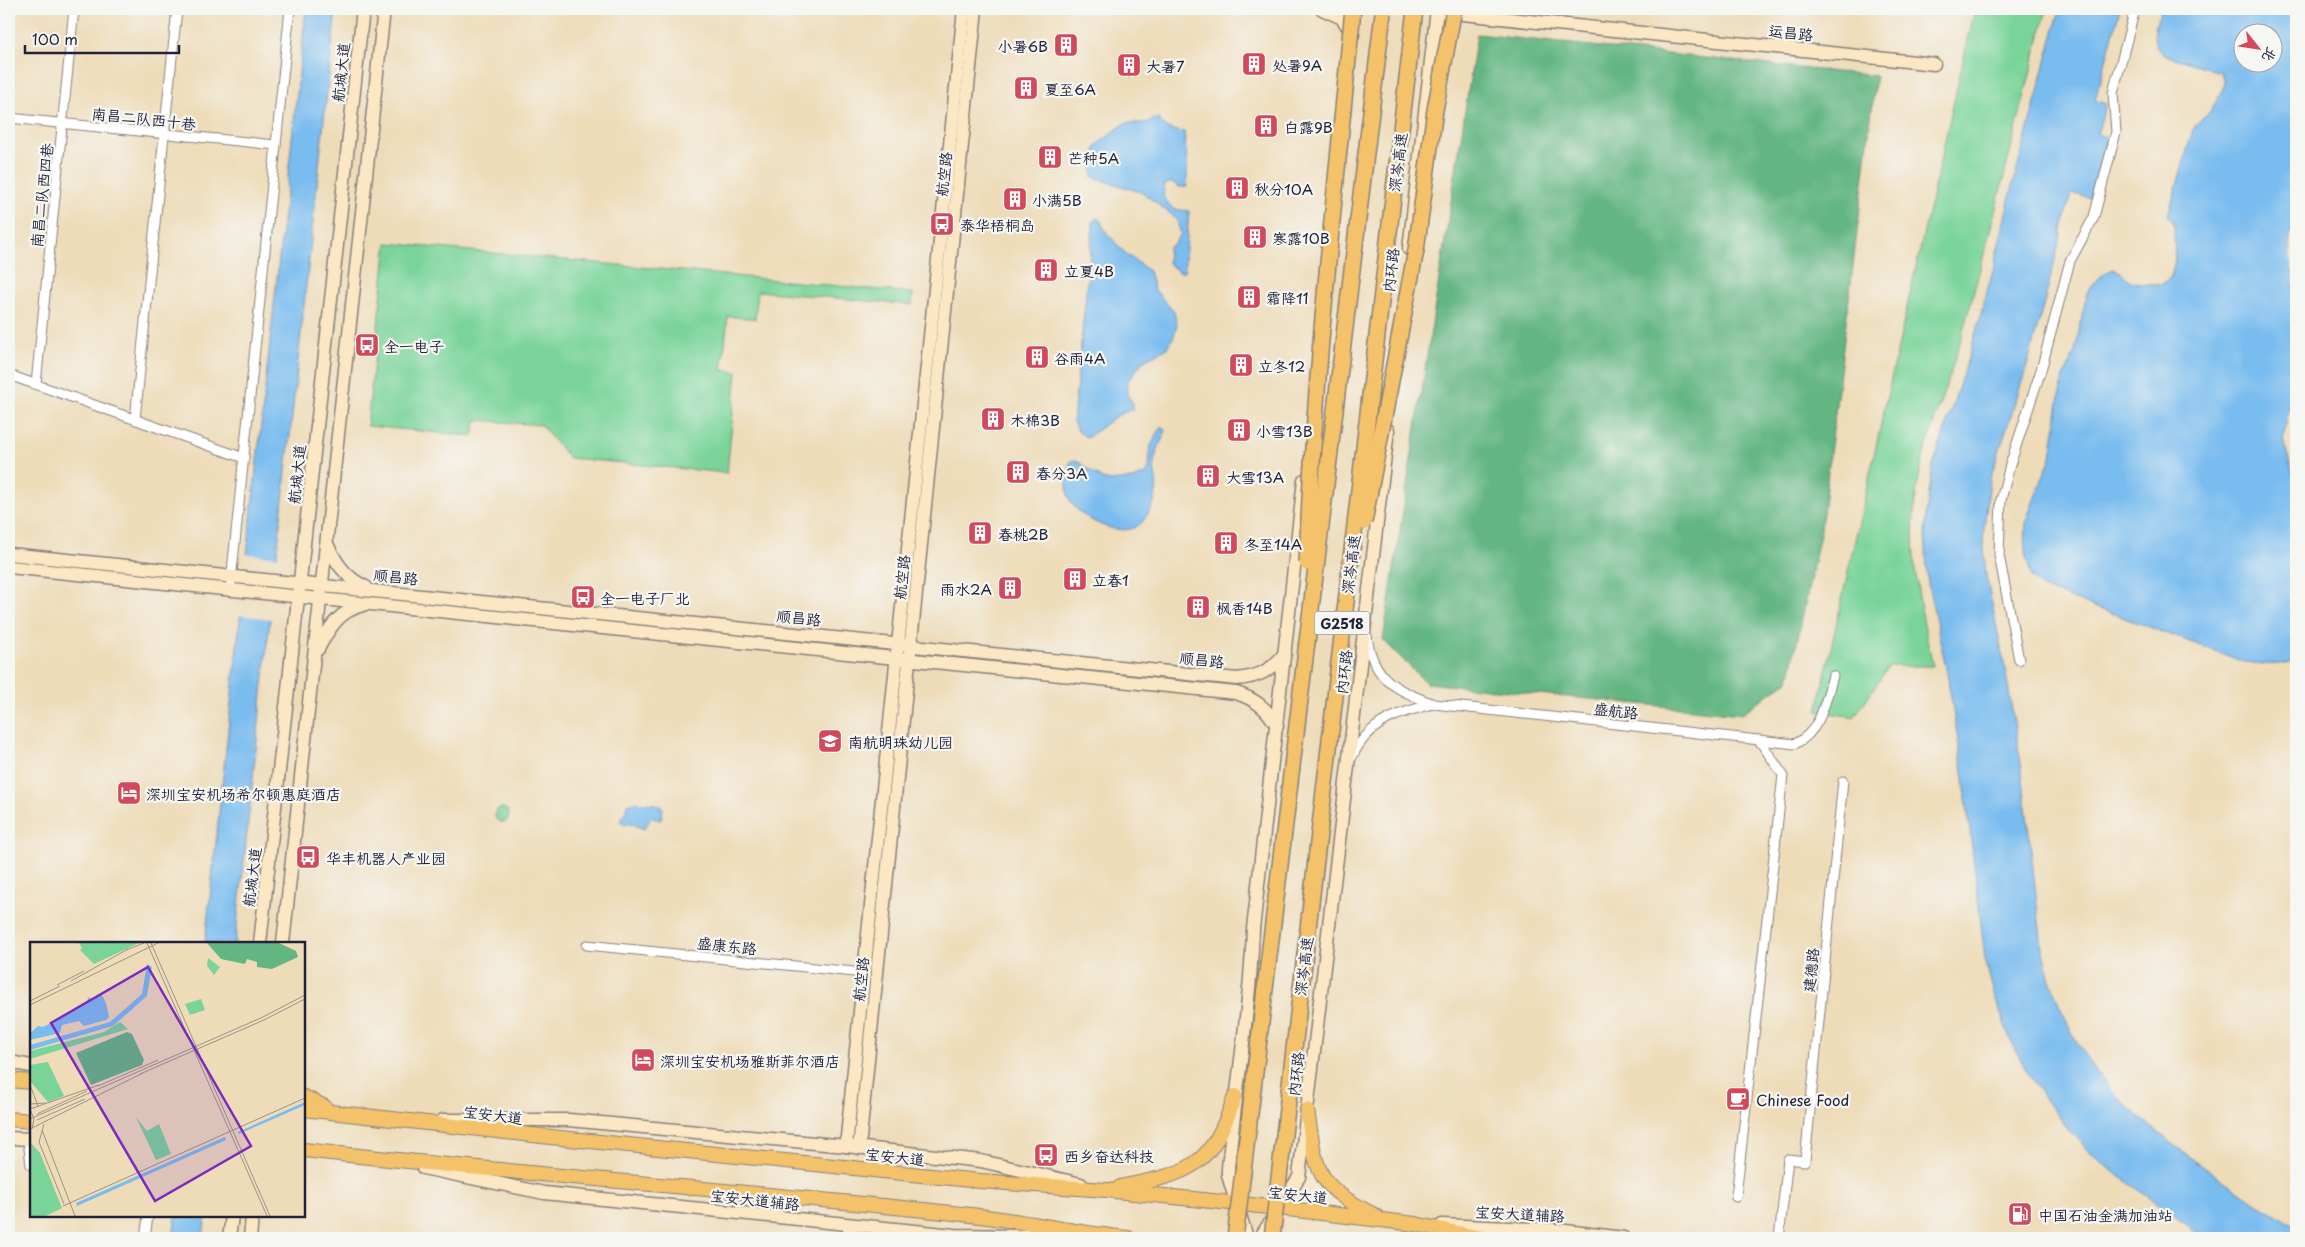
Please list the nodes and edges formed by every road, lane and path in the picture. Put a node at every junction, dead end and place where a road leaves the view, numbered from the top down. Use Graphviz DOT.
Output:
graph roads {
  1 [pos="74,9"];
  2 [pos="177,9"];
  3 [pos="290,9"];
  4 [pos="363,9"];
  5 [pos="384,9"];
  6 [pos="964,9"];
  7 [pos="976,9"];
  8 [pos="1322,9"];
  9 [pos="1353,9"];
  10 [pos="1360,9"];
  11 [pos="1415,9"];
  12 [pos="1454,9"];
  13 [pos="2135,9"];
  14 [pos="1436,10"];
  15 [pos="1383,13"];
  16 [pos="1356,43"];
  17 [pos="1934,64"];
  18 [pos="9,118"];
  19 [pos="62,123"];
  20 [pos="164,134"];
  21 [pos="276,145"];
  22 [pos="9,375"];
  23 [pos="36,384"];
  24 [pos="135,419"];
  25 [pos="244,458"];
  26 [pos="327,544"];
  27 [pos="9,554"];
  28 [pos="9,567"];
  29 [pos="235,576"];
  30 [pos="301,583"];
  31 [pos="322,585"];
  32 [pos="370,590"];
  33 [pos="233,591"];
  34 [pos="299,598"];
  35 [pos="321,600"];
  36 [pos="366,604"];
  37 [pos="1366,623"];
  38 [pos="905,645"];
  39 [pos="1339,651"];
  40 [pos="1285,653"];
  41 [pos="314,655"];
  42 [pos="903,658"];
  43 [pos="2019,660"];
  44 [pos="1302,670"];
  45 [pos="1833,676"];
  46 [pos="1434,704"];
  47 [pos="1277,726"];
  48 [pos="1759,740"];
  49 [pos="1348,768"];
  50 [pos="1843,781"];
  51 [pos="260,942"];
  52 [pos="283,942"];
  53 [pos="587,945"];
  54 [pos="864,973"];
  55 [pos="9,1062"];
  56 [pos="30,1066"];
  57 [pos="9,1080"];
  58 [pos="30,1082"];
  59 [pos="1235,1096"];
  60 [pos="305,1098"];
  61 [pos="305,1109"];
  62 [pos="1307,1110"];
  63 [pos="345,1112"];
  64 [pos="9,1119"];
  65 [pos="411,1120"];
  66 [pos="30,1121"];
  67 [pos="9,1138"];
  68 [pos="30,1139"];
  69 [pos="846,1146"];
  70 [pos="859,1148"];
  71 [pos="305,1150"];
  72 [pos="334,1153"];
  73 [pos="305,1158"];
  74 [pos="392,1161"];
  75 [pos="1106,1190"];
  76 [pos="1736,1197"];
  77 [pos="1237,1204"];
  78 [pos="1279,1208"];
  79 [pos="148,1217"];
  80 [pos="232,1217"];
  81 [pos="252,1217"];
  82 [pos="1386,1220"];
  83 [pos="1415,1224"];
  84 [pos="850,1225"];
  85 [pos="145,1238"];
  86 [pos="229,1238"];
  87 [pos="250,1238"];
  88 [pos="848,1238"];
  89 [pos="1124,1238"];
  90 [pos="1235,1238"];
  91 [pos="1247,1238"];
  92 [pos="1260,1238"];
  93 [pos="1272,1238"];
  94 [pos="1482,1238"];
  95 [pos="1624,1238"];
  96 [pos="1778,1238"];
  1 -- 19 [label="street, 南昌二队西四巷"];
  2 -- 20 [label="street"];
  3 -- 21 [label="street"];
  4 -- 30 [label="main road, 航城大道"];
  5 -- 26 [label="main road"];
  6 -- 38 [label="main road, 航空路"];
  7 -- 38 [label="main road, 航空路"];
  8 -- 16 [label="main road"];
  9 -- 44 [label="highway, bridge"];
  10 -- 16 [label="main road"];
  11 -- 39 [label="highway, 深岑高速 / G2518, bridge"];
  12 -- 39 [label="highway, bridge"];
  13 -- 43 [label="street"];
  14 -- 17 [label="main road, 运昌路"];
  14 -- 37 [label="main road, 内环路"];
  15 -- 44 [label="highway, G2518, bridge"];
  16 -- 40 [label="main road"];
  18 -- 19 [label="street, 南昌二队西十巷"];
  19 -- 20 [label="street, 南昌二队西十巷"];
  19 -- 23 [label="street, 南昌二队西四巷"];
  20 -- 21 [label="street, 南昌二队西十巷"];
  20 -- 24 [label="street"];
  21 -- 25 [label="street"];
  22 -- 23 [label="street"];
  23 -- 24 [label="street"];
  24 -- 25 [label="street"];
  25 -- 29 [label="street"];
  26 -- 31 [label="main road"];
  26 -- 32 [label="main road"];
  27 -- 29 [label="main road"];
  28 -- 33 [label="main road"];
  29 -- 30 [label="main road, 顺昌路"];
  29 -- 33 [label="street"];
  30 -- 31 [label="main road, 顺昌路"];
  30 -- 34 [label="main road, 航城大道"];
  31 -- 32 [label="main road, 顺昌路"];
  31 -- 35 [label="main road"];
  32 -- 38 [label="main road, 顺昌路"];
  33 -- 34 [label="main road, 顺昌路"];
  34 -- 35 [label="main road, 顺昌路"];
  34 -- 51 [label="main road, 航城大道"];
  35 -- 36 [label="main road, 顺昌路"];
  35 -- 41 [label="main road"];
  36 -- 41 [label="main road"];
  36 -- 42 [label="main road, 顺昌路"];
  37 -- 46 [label="street"];
  37 -- 49 [label="main road, 内环路"];
  38 -- 40 [label="main road, 顺昌路"];
  38 -- 42 [label="main road, 航空路"];
  39 -- 93 [label="highway, 深岑高速 / G2518, bridge"];
  40 -- 47 [label="main road"];
  41 -- 52 [label="main road"];
  42 -- 47 [label="main road, 顺昌路"];
  42 -- 54 [label="main road, 航空路"];
  42 -- 70 [label="main road, 航空路"];
  44 -- 90 [label="highway, G2518, bridge"];
  45 -- 48 [label="street, 盛航路"];
  46 -- 48 [label="street, 盛航路"];
  46 -- 49 [label="street"];
  47 -- 59 [label="main road"];
  48 -- 76 [label="street"];
  49 -- 62 [label="main road, 内环路"];
  50 -- 96 [label="street, 建德路"];
  53 -- 54 [label="street, 盛康东路"];
  54 -- 69 [label="main road, 航空路"];
  55 -- 56 [label="main road"];
  57 -- 58 [label="main road"];
  59 -- 75 [label="main road"];
  59 -- 77 [label="main road"];
  60 -- 63 [label="main road"];
  61 -- 63 [label="main road, 宝安大道"];
  62 -- 78 [label="main road, 内环路"];
  62 -- 82 [label="main road"];
  63 -- 65 [label="main road, 宝安大道"];
  64 -- 66 [label="main road"];
  65 -- 69 [label="main road"];
  65 -- 75 [label="main road, 宝安大道"];
  67 -- 68 [label="main road"];
  69 -- 70 [label="main road"];
  70 -- 75 [label="main road"];
  71 -- 72 [label="main road"];
  72 -- 73 [label="main road"];
  72 -- 74 [label="main road"];
  74 -- 84 [label="main road, 宝安大道辅路"];
  74 -- 89 [label="main road"];
  75 -- 77 [label="main road, 宝安大道"];
  77 -- 78 [label="main road, 宝安大道"];
  77 -- 91 [label="main road"];
  78 -- 82 [label="main road, 宝安大道"];
  78 -- 92 [label="main road, 内环路"];
  79 -- 85 [label="street"];
  80 -- 86 [label="main road"];
  81 -- 87 [label="main road"];
  82 -- 83 [label="main road, 宝安大道"];
  83 -- 94 [label="main road, 宝安大道"];
  83 -- 95 [label="main road, 宝安大道辅路"];
  84 -- 88 [label="main road"];
  84 -- 89 [label="main road, 宝安大道辅路"];
}
